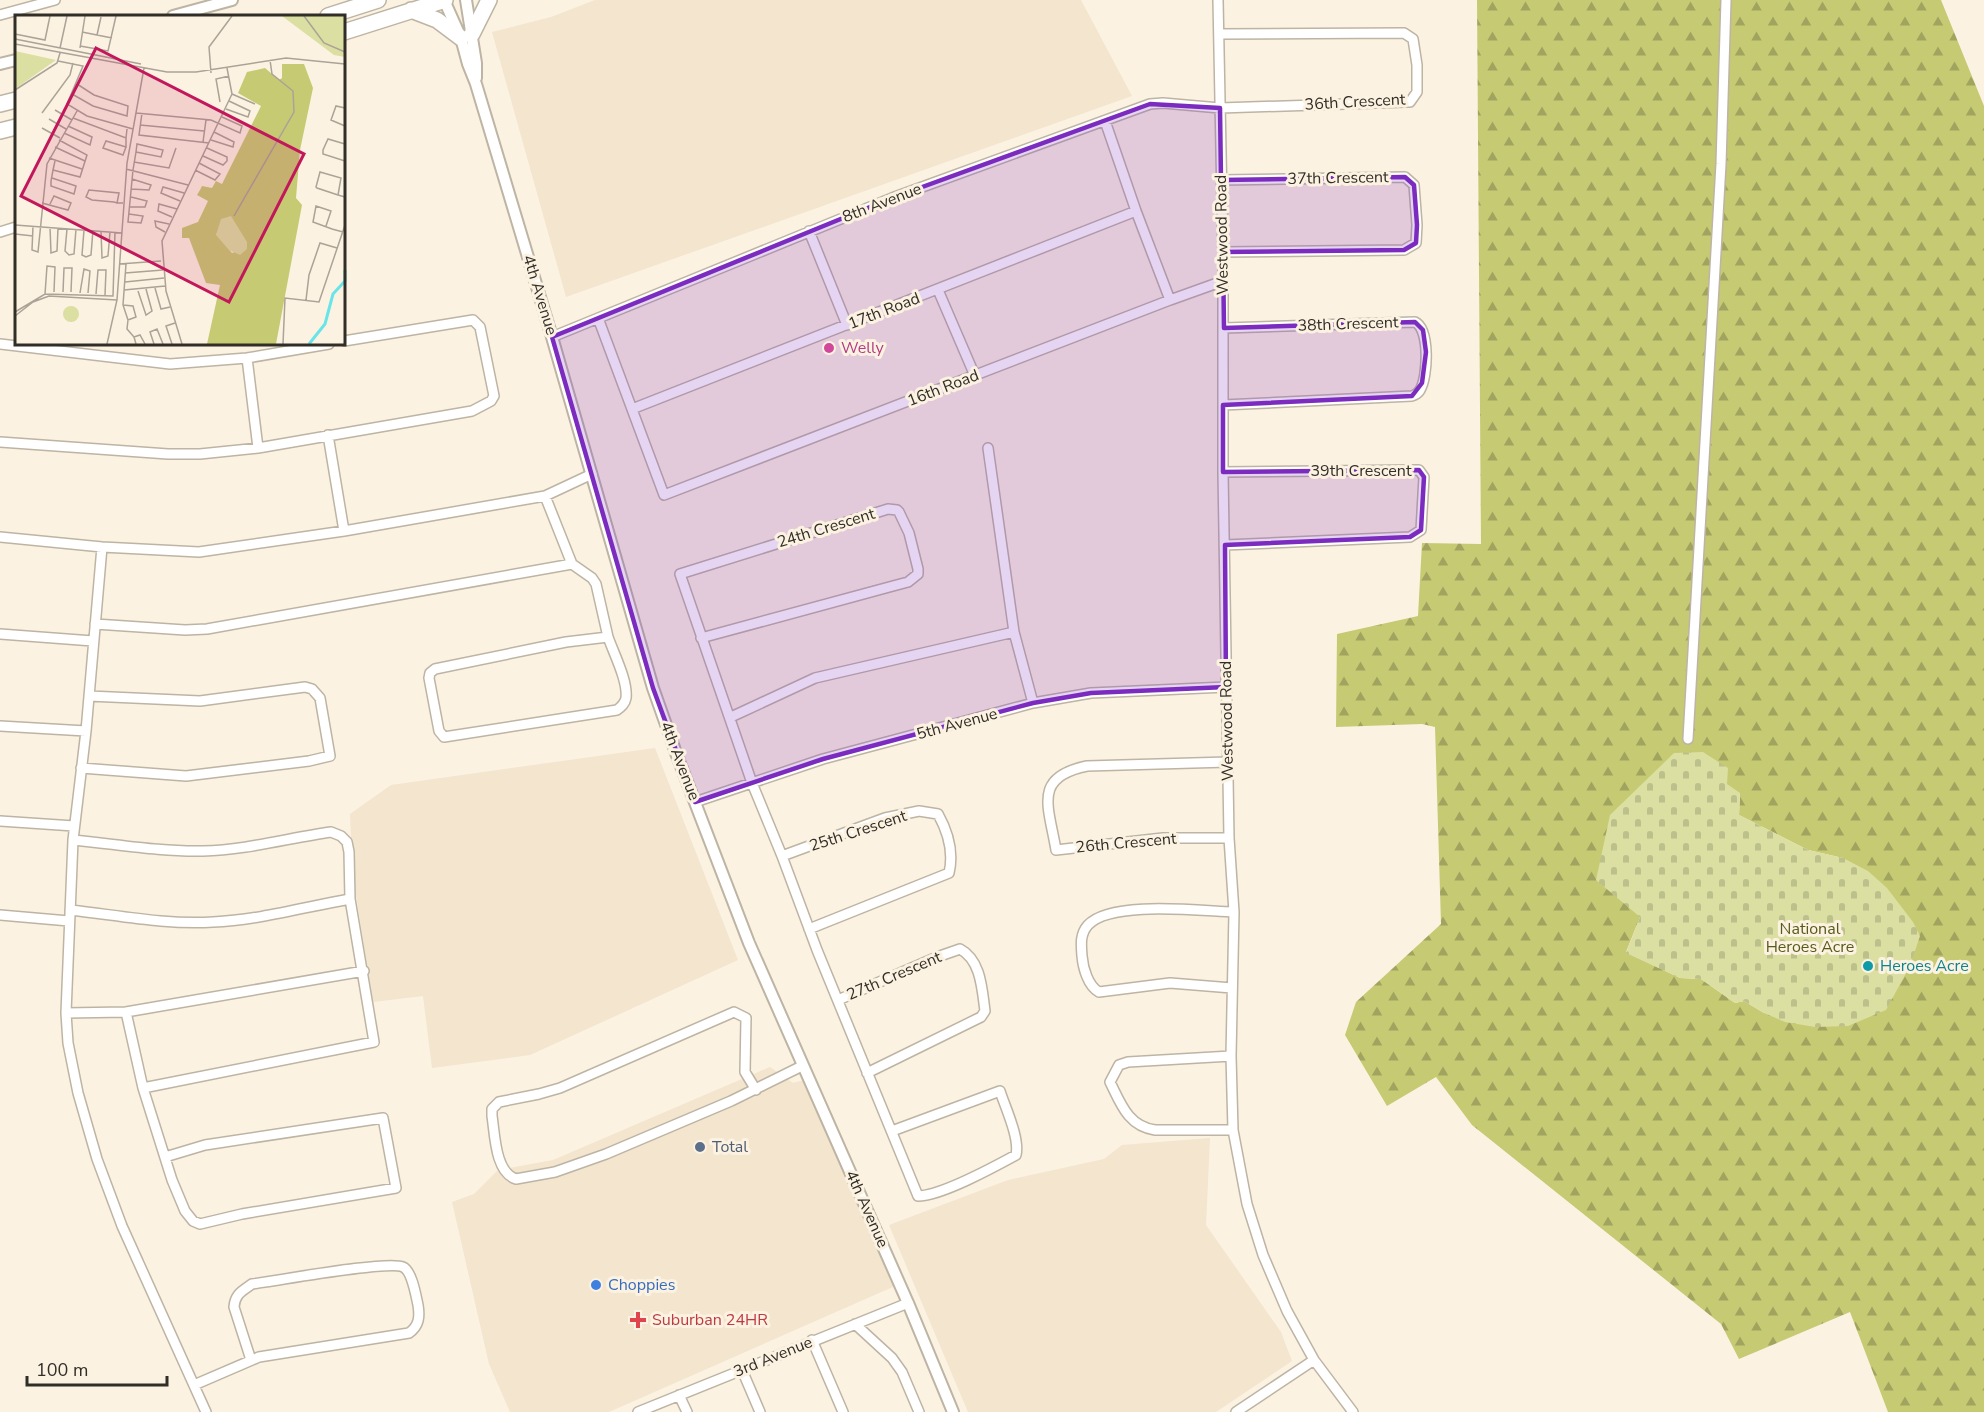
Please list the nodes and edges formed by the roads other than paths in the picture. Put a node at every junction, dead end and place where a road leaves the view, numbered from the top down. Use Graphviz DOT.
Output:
graph roads {
  1 [pos="55,0"];
  2 [pos="232,0"];
  3 [pos="378,0"];
  4 [pos="445,0"];
  5 [pos="466,0"];
  6 [pos="489,0"];
  7 [pos="1218,0"];
  8 [pos="1726,0"];
  9 [pos="411,10"];
  10 [pos="0,15"];
  11 [pos="176,15"];
  12 [pos="331,15"];
  13 [pos="345,32"];
  14 [pos="1219,34"];
  15 [pos="466,36"];
  16 [pos="15,60"];
  17 [pos="0,64"];
  18 [pos="15,100"];
  19 [pos="0,104"];
  20 [pos="1220,108"];
  21 [pos="1106,121"];
  22 [pos="15,127"];
  23 [pos="0,131"];
  24 [pos="1221,180"];
  25 [pos="1136,211"];
  26 [pos="15,227"];
  27 [pos="809,231"];
  28 [pos="0,232"];
  29 [pos="1223,252"];
  30 [pos="1223,281"];
  31 [pos="938,290"];
  32 [pos="1170,300"];
  33 [pos="598,318"];
  34 [pos="848,325"];
  35 [pos="1224,328"];
  36 [pos="552,337"];
  37 [pos="345,341"];
  38 [pos="0,344"];
  39 [pos="323,345"];
  40 [pos="247,358"];
  41 [pos="975,376"];
  42 [pos="1223,405"];
  43 [pos="632,409"];
  44 [pos="328,435"];
  45 [pos="0,442"];
  46 [pos="258,448"];
  47 [pos="988,448"];
  48 [pos="1223,472"];
  49 [pos="592,474"];
  50 [pos="546,496"];
  51 [pos="344,531"];
  52 [pos="0,537"];
  53 [pos="1224,545"];
  54 [pos="102,548"];
  55 [pos="572,564"];
  56 [pos="95,624"];
  57 [pos="1014,632"];
  58 [pos="0,634"];
  59 [pos="608,637"];
  60 [pos="701,638"];
  61 [pos="93,641"];
  62 [pos="1226,687"];
  63 [pos="89,696"];
  64 [pos="1033,704"];
  65 [pos="730,717"];
  66 [pos="0,726"];
  67 [pos="86,731"];
  68 [pos="1689,739"];
  69 [pos="1228,762"];
  70 [pos="81,768"];
  71 [pos="752,783"];
  72 [pos="695,802"];
  73 [pos="0,821"];
  74 [pos="74,826"];
  75 [pos="1229,838"];
  76 [pos="73,840"];
  77 [pos="782,856"];
  78 [pos="350,899"];
  79 [pos="70,909"];
  80 [pos="1234,912"];
  81 [pos="0,915"];
  82 [pos="69,921"];
  83 [pos="809,929"];
  84 [pos="364,971"];
  85 [pos="1232,988"];
  86 [pos="838,1000"];
  87 [pos="126,1012"];
  88 [pos="66,1013"];
  89 [pos="1231,1056"];
  90 [pos="802,1066"];
  91 [pos="867,1073"];
  92 [pos="143,1088"];
  93 [pos="756,1090"];
  94 [pos="1233,1130"];
  95 [pos="892,1131"];
  96 [pos="165,1157"];
  97 [pos="908,1303"];
  98 [pos="855,1324"];
  99 [pos="812,1340"];
  100 [pos="251,1360"];
  101 [pos="1314,1360"];
  102 [pos="742,1370"];
  103 [pos="194,1385"];
  104 [pos="679,1395"];
  105 [pos="206,1412"];
  106 [pos="638,1412"];
  107 [pos="687,1412"];
  108 [pos="760,1412"];
  109 [pos="843,1412"];
  110 [pos="920,1412"];
  111 [pos="953,1412"];
  112 [pos="1236,1412"];
  113 [pos="1353,1412"];
  1 -- 10 [label="street"];
  2 -- 11 [label="street"];
  3 -- 12 [label="highway"];
  4 -- 9 [label="highway"];
  4 -- 15 [label="street"];
  5 -- 15 [label="street"];
  6 -- 15 [label="highway"];
  7 -- 14 [label="street, Westwood Road"];
  8 -- 68 [label="street"];
  9 -- 13 [label="highway"];
  9 -- 15 [label="highway"];
  14 -- 20 [label="street, Westwood Road"];
  14 -- 20 [label="street, 36th Crescent"];
  15 -- 36 [label="street, 4th Avenue"];
  16 -- 17 [label="street"];
  18 -- 19 [label="highway"];
  20 -- 21 [label="street, 8th Avenue"];
  20 -- 24 [label="street, Westwood Road"];
  21 -- 25 [label="street"];
  21 -- 27 [label="street, 8th Avenue"];
  22 -- 23 [label="highway"];
  24 -- 29 [label="street, Westwood Road"];
  24 -- 29 [label="street, 37th Crescent"];
  25 -- 31 [label="street, 17th Road"];
  25 -- 32 [label="street"];
  26 -- 28 [label="street"];
  27 -- 33 [label="street, 8th Avenue"];
  27 -- 34 [label="street"];
  29 -- 30 [label="street, Westwood Road"];
  30 -- 32 [label="street, 16th Road"];
  30 -- 35 [label="street, Westwood Road"];
  31 -- 34 [label="street, 17th Road"];
  31 -- 41 [label="street"];
  32 -- 41 [label="street, 16th Road"];
  33 -- 36 [label="street, 8th Avenue"];
  33 -- 43 [label="street"];
  34 -- 43 [label="street, 17th Road"];
  35 -- 42 [label="street, Westwood Road"];
  35 -- 42 [label="street, 38th Crescent"];
  36 -- 49 [label="street, 4th Avenue"];
  37 -- 44 [label="street"];
  38 -- 40 [label="street"];
  39 -- 40 [label="street"];
  40 -- 46 [label="street"];
  41 -- 43 [label="street, 16th Road"];
  42 -- 48 [label="street, Westwood Road"];
  44 -- 46 [label="street"];
  44 -- 51 [label="street"];
  45 -- 46 [label="street"];
  47 -- 57 [label="street"];
  48 -- 53 [label="street, Westwood Road"];
  48 -- 53 [label="street, 39th Crescent"];
  49 -- 50 [label="street"];
  49 -- 72 [label="street, 4th Avenue"];
  50 -- 51 [label="street"];
  50 -- 55 [label="street"];
  51 -- 54 [label="street"];
  52 -- 54 [label="street"];
  53 -- 62 [label="street, Westwood Road"];
  54 -- 56 [label="street"];
  55 -- 56 [label="street"];
  55 -- 59 [label="street"];
  56 -- 61 [label="street"];
  57 -- 64 [label="street"];
  57 -- 65 [label="street"];
  58 -- 61 [label="street"];
  59 -- 59 [label="street"];
  60 -- 60 [label="street, 24th Crescent"];
  60 -- 65 [label="street"];
  61 -- 63 [label="street"];
  62 -- 64 [label="street, 5th Avenue"];
  62 -- 69 [label="street, Westwood Road"];
  63 -- 67 [label="street"];
  63 -- 70 [label="street"];
  64 -- 71 [label="street, 5th Avenue"];
  65 -- 71 [label="street"];
  66 -- 67 [label="street"];
  67 -- 70 [label="street"];
  69 -- 75 [label="street, Westwood Road"];
  69 -- 75 [label="street, 26th Crescent"];
  70 -- 74 [label="street"];
  71 -- 72 [label="street, 5th Avenue"];
  71 -- 77 [label="street"];
  72 -- 90 [label="street, 4th Avenue"];
  73 -- 74 [label="street"];
  74 -- 76 [label="street"];
  75 -- 80 [label="street, Westwood Road"];
  76 -- 78 [label="street"];
  76 -- 79 [label="street"];
  77 -- 83 [label="street"];
  77 -- 83 [label="street, 25th Crescent"];
  78 -- 79 [label="street"];
  78 -- 84 [label="street"];
  79 -- 82 [label="street"];
  80 -- 85 [label="street, Westwood Road"];
  80 -- 85 [label="street"];
  81 -- 82 [label="street"];
  82 -- 88 [label="street"];
  83 -- 86 [label="street"];
  84 -- 87 [label="street"];
  84 -- 92 [label="street"];
  85 -- 89 [label="street, Westwood Road"];
  86 -- 91 [label="street"];
  86 -- 91 [label="street, 27th Crescent"];
  87 -- 88 [label="street"];
  87 -- 92 [label="street"];
  88 -- 103 [label="street"];
  89 -- 94 [label="street, Westwood Road"];
  89 -- 94 [label="street"];
  90 -- 93 [label="street"];
  90 -- 97 [label="street, 4th Avenue"];
  91 -- 95 [label="street"];
  92 -- 96 [label="street"];
  93 -- 93 [label="street"];
  94 -- 101 [label="street, Westwood Road"];
  95 -- 95 [label="street"];
  96 -- 96 [label="street"];
  97 -- 98 [label="street, 3rd Avenue"];
  97 -- 111 [label="street, 4th Avenue"];
  98 -- 99 [label="street, 3rd Avenue"];
  98 -- 110 [label="street"];
  99 -- 102 [label="street, 3rd Avenue"];
  99 -- 109 [label="street"];
  100 -- 100 [label="street"];
  100 -- 103 [label="street"];
  101 -- 112 [label="street"];
  101 -- 113 [label="street, Westwood Road"];
  102 -- 104 [label="street, 3rd Avenue"];
  102 -- 108 [label="street"];
  103 -- 105 [label="street"];
  104 -- 106 [label="street, 3rd Avenue"];
  104 -- 107 [label="street"];
}
